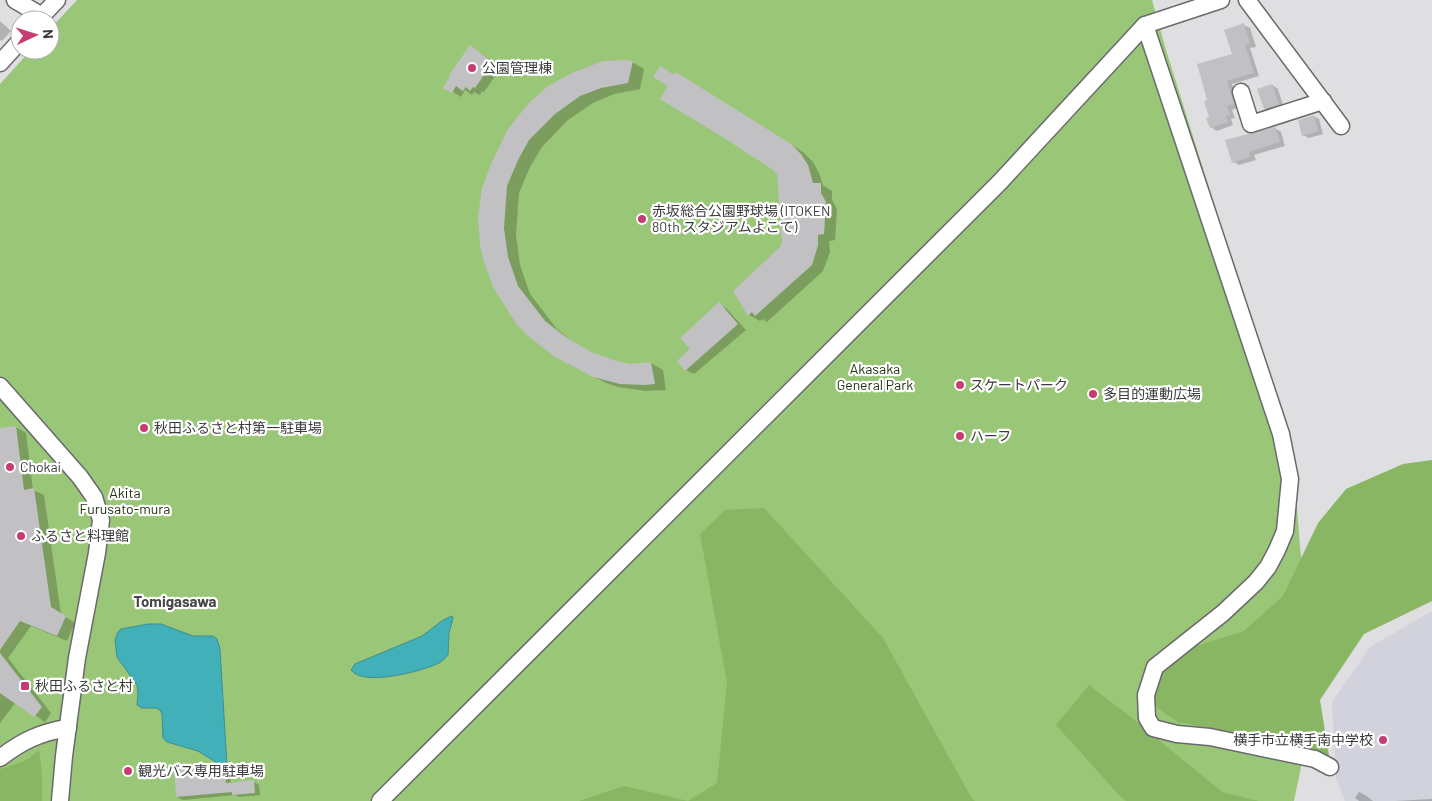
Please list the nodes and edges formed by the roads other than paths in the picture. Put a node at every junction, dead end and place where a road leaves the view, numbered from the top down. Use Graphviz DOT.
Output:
graph roads {
  1 [pos="15,0"];
  2 [pos="56,0"];
  3 [pos="1221,0"];
  4 [pos="1247,0"];
  5 [pos="29,10"];
  6 [pos="47,10"];
  7 [pos="1145,25"];
  8 [pos="10,52"];
  9 [pos="0,63"];
  10 [pos="1241,92"];
  11 [pos="1323,101"];
  12 [pos="1341,126"];
  13 [pos="0,386"];
  14 [pos="68,728"];
  15 [pos="0,758"];
  16 [pos="1330,767"];
  17 [pos="60,801"];
  18 [pos="380,801"];
  1 -- 5 [label="street"];
  2 -- 6 [label="street"];
  3 -- 7 [label="street"];
  4 -- 11 [label="street"];
  7 -- 16 [label="street"];
  7 -- 18 [label="street"];
  8 -- 9 [label="street"];
  10 -- 11 [label="street"];
  11 -- 12 [label="street"];
  13 -- 14 [label="street"];
  14 -- 15 [label="street"];
  14 -- 17 [label="street"];
}
